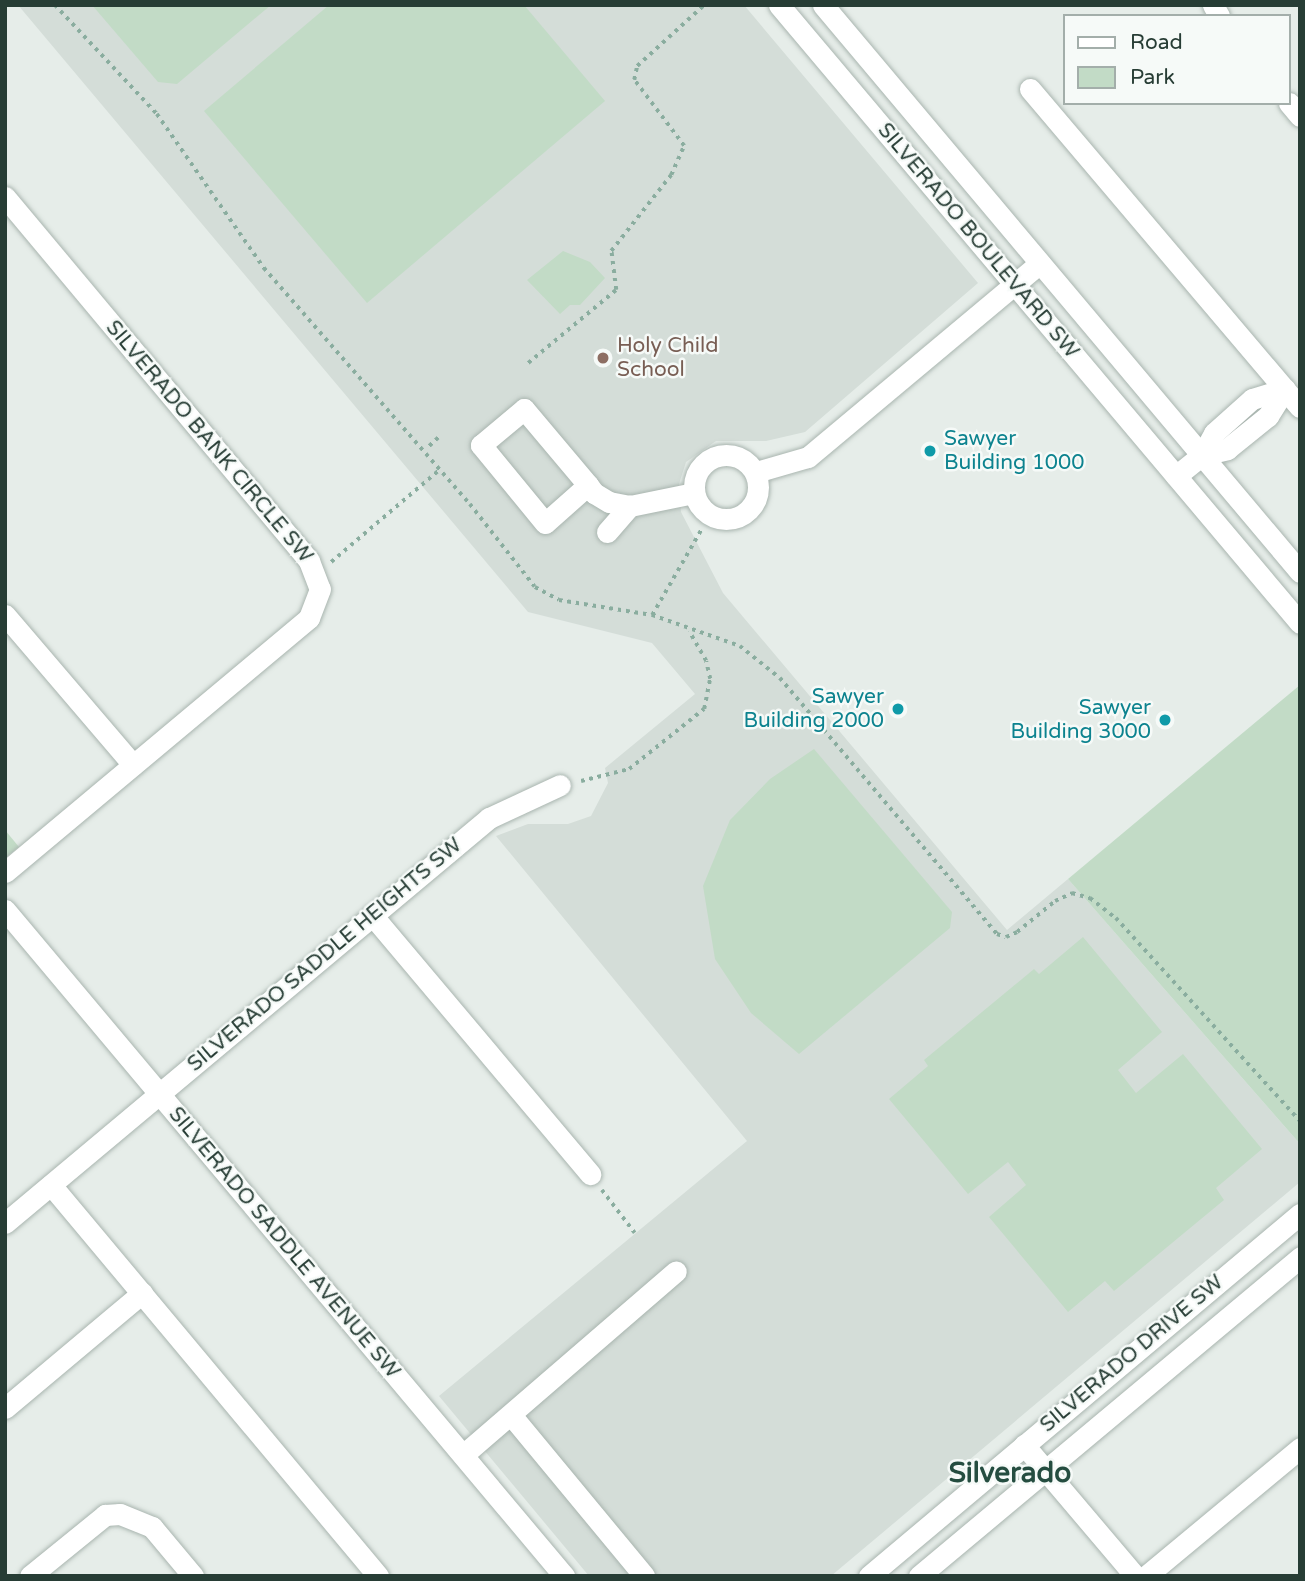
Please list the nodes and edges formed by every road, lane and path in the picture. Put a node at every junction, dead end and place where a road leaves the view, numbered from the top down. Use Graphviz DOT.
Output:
graph roads {
  1 [pos="55,5"];
  2 [pos="704,5"];
  3 [pos="779,5"];
  4 [pos="823,5"];
  5 [pos="1030,89"];
  6 [pos="5,197"];
  7 [pos="1040,263"];
  8 [pos="1015,284"];
  9 [pos="528,363"];
  10 [pos="1285,389"];
  11 [pos="1300,407"];
  12 [pos="441,435"];
  13 [pos="429,446"];
  14 [pos="1202,455"];
  15 [pos="439,470"];
  16 [pos="756,472"];
  17 [pos="1176,476"];
  18 [pos="588,485"];
  19 [pos="694,493"];
  20 [pos="630,506"];
  21 [pos="701,530"];
  22 [pos="607,533"];
  23 [pos="340,555"];
  24 [pos="1300,572"];
  25 [pos="5,615"];
  26 [pos="652,615"];
  27 [pos="1300,623"];
  28 [pos="688,630"];
  29 [pos="133,765"];
  30 [pos="604,777"];
  31 [pos="560,785"];
  32 [pos="5,872"];
  33 [pos="5,910"];
  34 [pos="372,915"];
  35 [pos="159,1094"];
  36 [pos="1300,1122"];
  37 [pos="590,1174"];
  38 [pos="51,1185"];
  39 [pos="1300,1214"];
  40 [pos="5,1223"];
  41 [pos="635,1233"];
  42 [pos="1300,1257"];
  43 [pos="676,1271"];
  44 [pos="142,1293"];
  45 [pos="5,1408"];
  46 [pos="511,1415"];
  47 [pos="1024,1445"];
  48 [pos="1300,1448"];
  49 [pos="463,1455"];
  50 [pos="1045,1470"];
  51 [pos="30,1576"];
  52 [pos="193,1576"];
  53 [pos="378,1576"];
  54 [pos="564,1576"];
  55 [pos="644,1576"];
  56 [pos="869,1576"];
  57 [pos="919,1576"];
  58 [pos="1135,1576"];
  59 [pos="1146,1576"];
  1 -- 15 [label="path"];
  2 -- 9 [label="path"];
  3 -- 8 [label="street, SILVERADO BOULEVARD SW"];
  4 -- 7 [label="street, SILVERADO BOULEVARD SW"];
  5 -- 10 [label="street"];
  6 -- 29 [label="street, SILVERADO BANK CIRCLE SW"];
  7 -- 8 [label="street"];
  7 -- 14 [label="street, SILVERADO BOULEVARD SW"];
  8 -- 16 [label="street"];
  8 -- 17 [label="street, SILVERADO BOULEVARD SW"];
  10 -- 11 [label="street"];
  10 -- 14 [label="street"];
  12 -- 13 [label="path"];
  14 -- 17 [label="street"];
  14 -- 24 [label="street, SILVERADO BOULEVARD SW"];
  15 -- 23 [label="path"];
  15 -- 26 [label="path"];
  16 -- 19 [label="street"];
  16 -- 19 [label="street"];
  17 -- 27 [label="street, SILVERADO BOULEVARD SW"];
  18 -- 18 [label="street"];
  18 -- 20 [label="street"];
  19 -- 20 [label="street"];
  20 -- 22 [label="street"];
  21 -- 26 [label="path"];
  25 -- 29 [label="street"];
  26 -- 28 [label="path"];
  28 -- 30 [label="path"];
  28 -- 36 [label="path"];
  29 -- 32 [label="street, SILVERADO BANK CIRCLE SW"];
  31 -- 34 [label="street, SILVERADO SADDLE HEIGHTS SW"];
  33 -- 35 [label="street, SILVERADO SADDLE AVENUE SW"];
  34 -- 35 [label="street, SILVERADO SADDLE HEIGHTS SW"];
  34 -- 37 [label="street"];
  35 -- 38 [label="street, SILVERADO SADDLE HEIGHTS SW"];
  35 -- 49 [label="street, SILVERADO SADDLE AVENUE SW"];
  37 -- 41 [label="path"];
  38 -- 40 [label="street, SILVERADO SADDLE HEIGHTS SW"];
  38 -- 44 [label="street"];
  39 -- 47 [label="street, SILVERADO DRIVE SW"];
  42 -- 50 [label="street, SILVERADO DRIVE SW"];
  43 -- 46 [label="street"];
  44 -- 45 [label="street"];
  44 -- 53 [label="street"];
  46 -- 49 [label="street"];
  46 -- 55 [label="street"];
  47 -- 50 [label="street"];
  47 -- 56 [label="street, SILVERADO DRIVE SW"];
  48 -- 59 [label="street"];
  49 -- 54 [label="street, SILVERADO SADDLE AVENUE SW"];
  50 -- 57 [label="street, SILVERADO DRIVE SW"];
  50 -- 58 [label="street"];
  51 -- 52 [label="street"];
}
